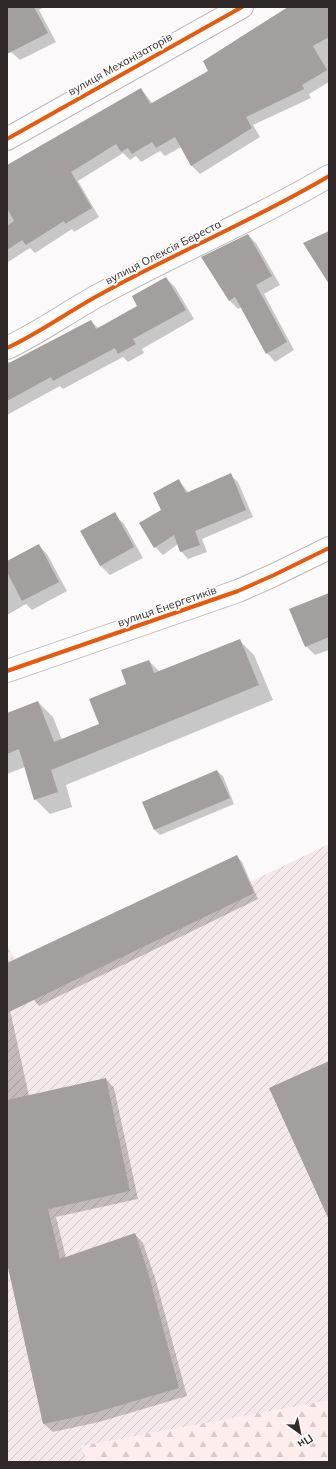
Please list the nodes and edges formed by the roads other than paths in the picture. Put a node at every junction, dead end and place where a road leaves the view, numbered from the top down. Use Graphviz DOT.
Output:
graph roads {
  1 [pos="242,7"];
  2 [pos="7,139"];
  3 [pos="329,176"];
  4 [pos="7,348"];
  5 [pos="329,548"];
  6 [pos="7,671"];
  1 -- 2 [label="street, вулиця Механізаторів"];
  3 -- 4 [label="street, вулиця Олексія Береста"];
  5 -- 6 [label="street, вулиця Енергетиків"];
}
